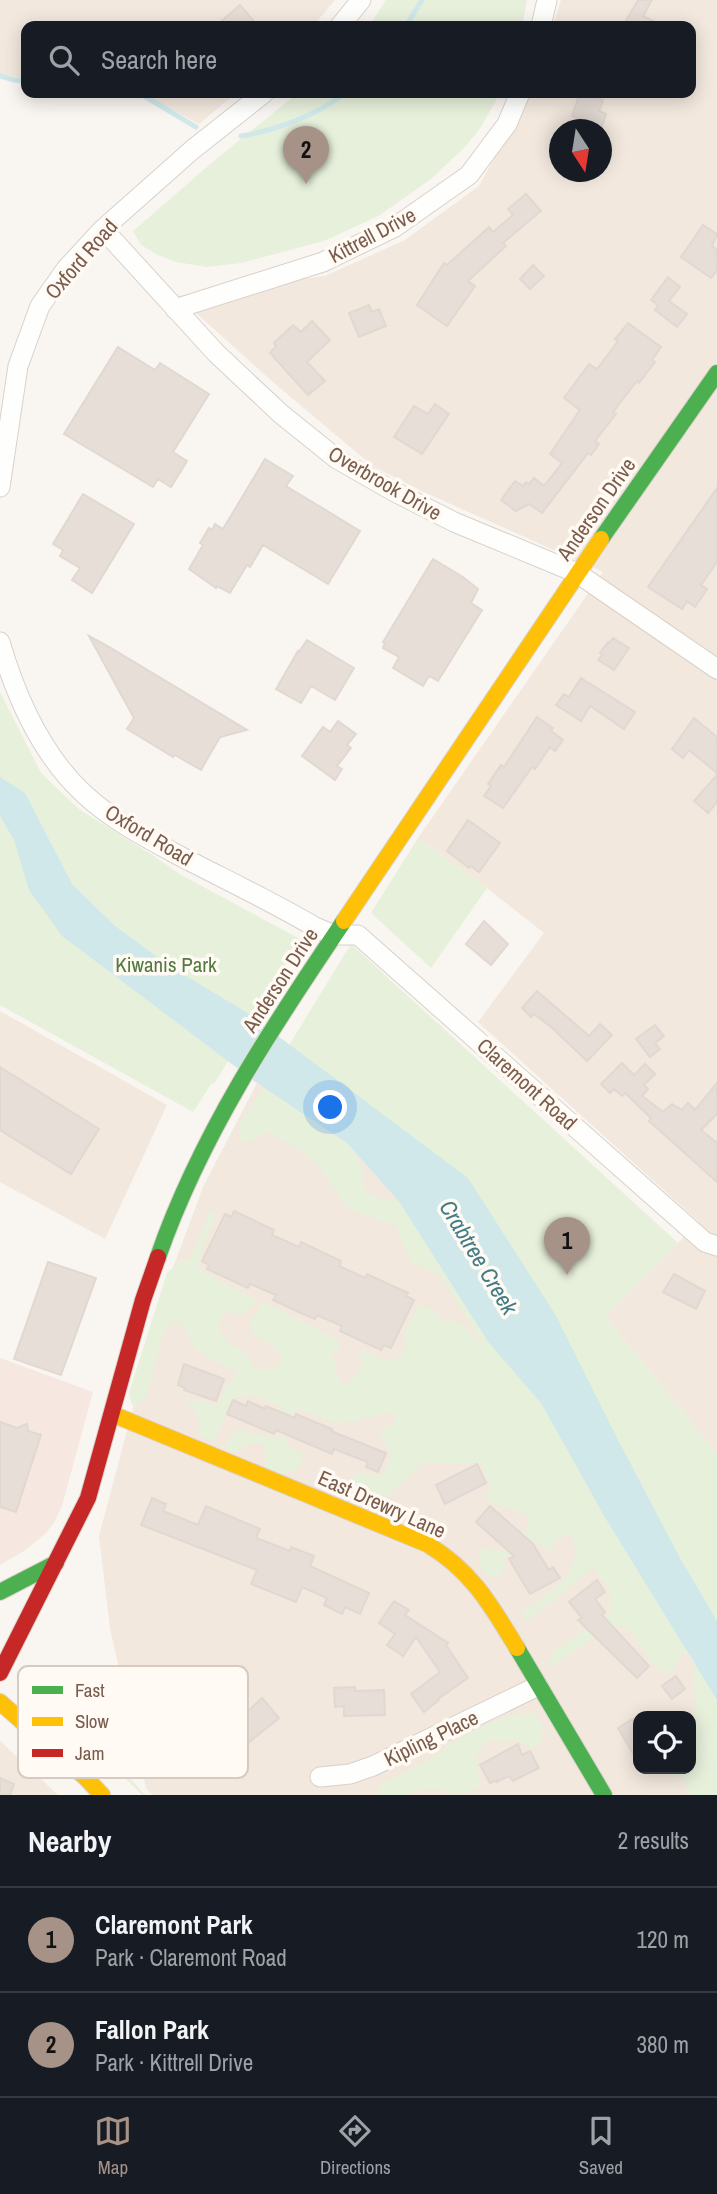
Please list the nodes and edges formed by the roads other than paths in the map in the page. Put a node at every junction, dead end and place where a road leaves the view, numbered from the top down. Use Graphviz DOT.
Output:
graph roads {
  1 [pos="361,0"];
  2 [pos="547,0"];
  3 [pos="344,21"];
  4 [pos="542,21"];
  5 [pos="258,98"];
  6 [pos="518,98"];
  7 [pos="103,229"];
  8 [pos="175,309"];
  9 [pos="717,373"];
  10 [pos="0,487"];
  11 [pos="577,573"];
  12 [pos="0,642"];
  13 [pos="717,669"];
  14 [pos="334,934"];
  15 [pos="717,1246"];
  16 [pos="112,1414"];
  17 [pos="56,1563"];
  18 [pos="0,1592"];
  19 [pos="0,1673"];
  20 [pos="538,1686"];
  21 [pos="0,1702"];
  22 [pos="18,1718"];
  23 [pos="320,1777"];
  24 [pos="86,1778"];
  25 [pos="102,1795"];
  26 [pos="604,1795"];
  1 -- 3 [label="street"];
  2 -- 4 [label="street"];
  5 -- 7 [label="street, Oxford Road"];
  6 -- 8 [label="street, Kittrell Drive"];
  7 -- 8 [label="street, Overbrook Drive"];
  7 -- 10 [label="street, Oxford Road"];
  8 -- 11 [label="street, Overbrook Drive"];
  9 -- 11 [label="street, Anderson Drive"];
  11 -- 13 [label="street, Overbrook Drive"];
  11 -- 14 [label="street, Anderson Drive"];
  12 -- 14 [label="street, Oxford Road"];
  14 -- 15 [label="street, Claremont Road"];
  14 -- 16 [label="street, Anderson Drive"];
  16 -- 17 [label="street, Anderson Drive"];
  16 -- 20 [label="street, East Drewry Lane"];
  17 -- 18 [label="street"];
  17 -- 19 [label="street, Anderson Drive"];
  20 -- 23 [label="street, Kipling Place"];
  20 -- 26 [label="street, East Drewry Lane"];
  21 -- 22 [label="street"];
  24 -- 25 [label="street"];
}
